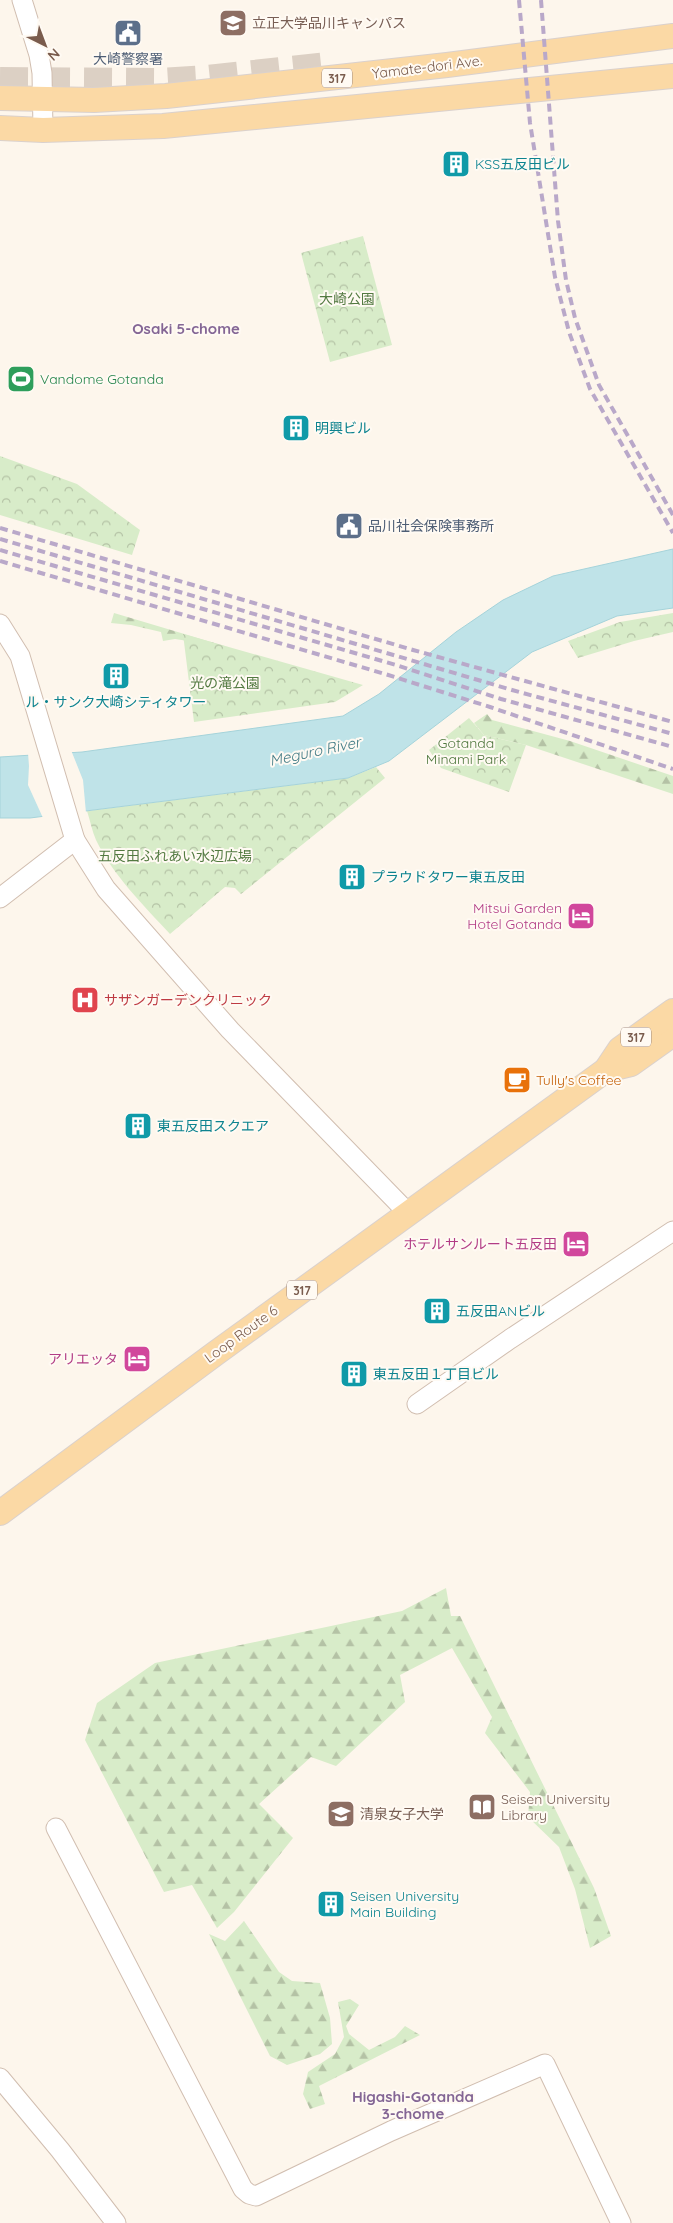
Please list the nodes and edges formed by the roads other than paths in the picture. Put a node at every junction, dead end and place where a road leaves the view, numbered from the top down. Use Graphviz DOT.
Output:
graph roads {
  1 [pos="22,0"];
  2 [pos="673,36"];
  3 [pos="673,76"];
  4 [pos="0,98"];
  5 [pos="43,100"];
  6 [pos="0,128"];
  7 [pos="43,130"];
  8 [pos="0,624"];
  9 [pos="75,840"];
  10 [pos="0,898"];
  11 [pos="673,1011"];
  12 [pos="673,1034"];
  13 [pos="606,1070"];
  14 [pos="408,1213"];
  15 [pos="673,1231"];
  16 [pos="417,1404"];
  17 [pos="0,1513"];
  18 [pos="56,1828"];
  19 [pos="0,2078"];
  20 [pos="116,2223"];
  21 [pos="621,2223"];
  1 -- 5 [label="street"];
  2 -- 5 [label="main road, Yamate-dori Ave. / 317"];
  3 -- 7 [label="main road, 317"];
  4 -- 5 [label="main road, Yamate-dori Ave. / 317"];
  5 -- 7 [label="street"];
  6 -- 7 [label="main road, 317"];
  8 -- 9 [label="street"];
  9 -- 10 [label="street"];
  9 -- 14 [label="street"];
  11 -- 13 [label="main road, Loop Route 6 / 317"];
  12 -- 13 [label="main road, Loop Route 6 / 317"];
  13 -- 14 [label="main road, Loop Route 6 / 317"];
  14 -- 17 [label="main road, Loop Route 6 / 317"];
  15 -- 16 [label="street"];
  18 -- 21 [label="street"];
  19 -- 20 [label="street"];
}
